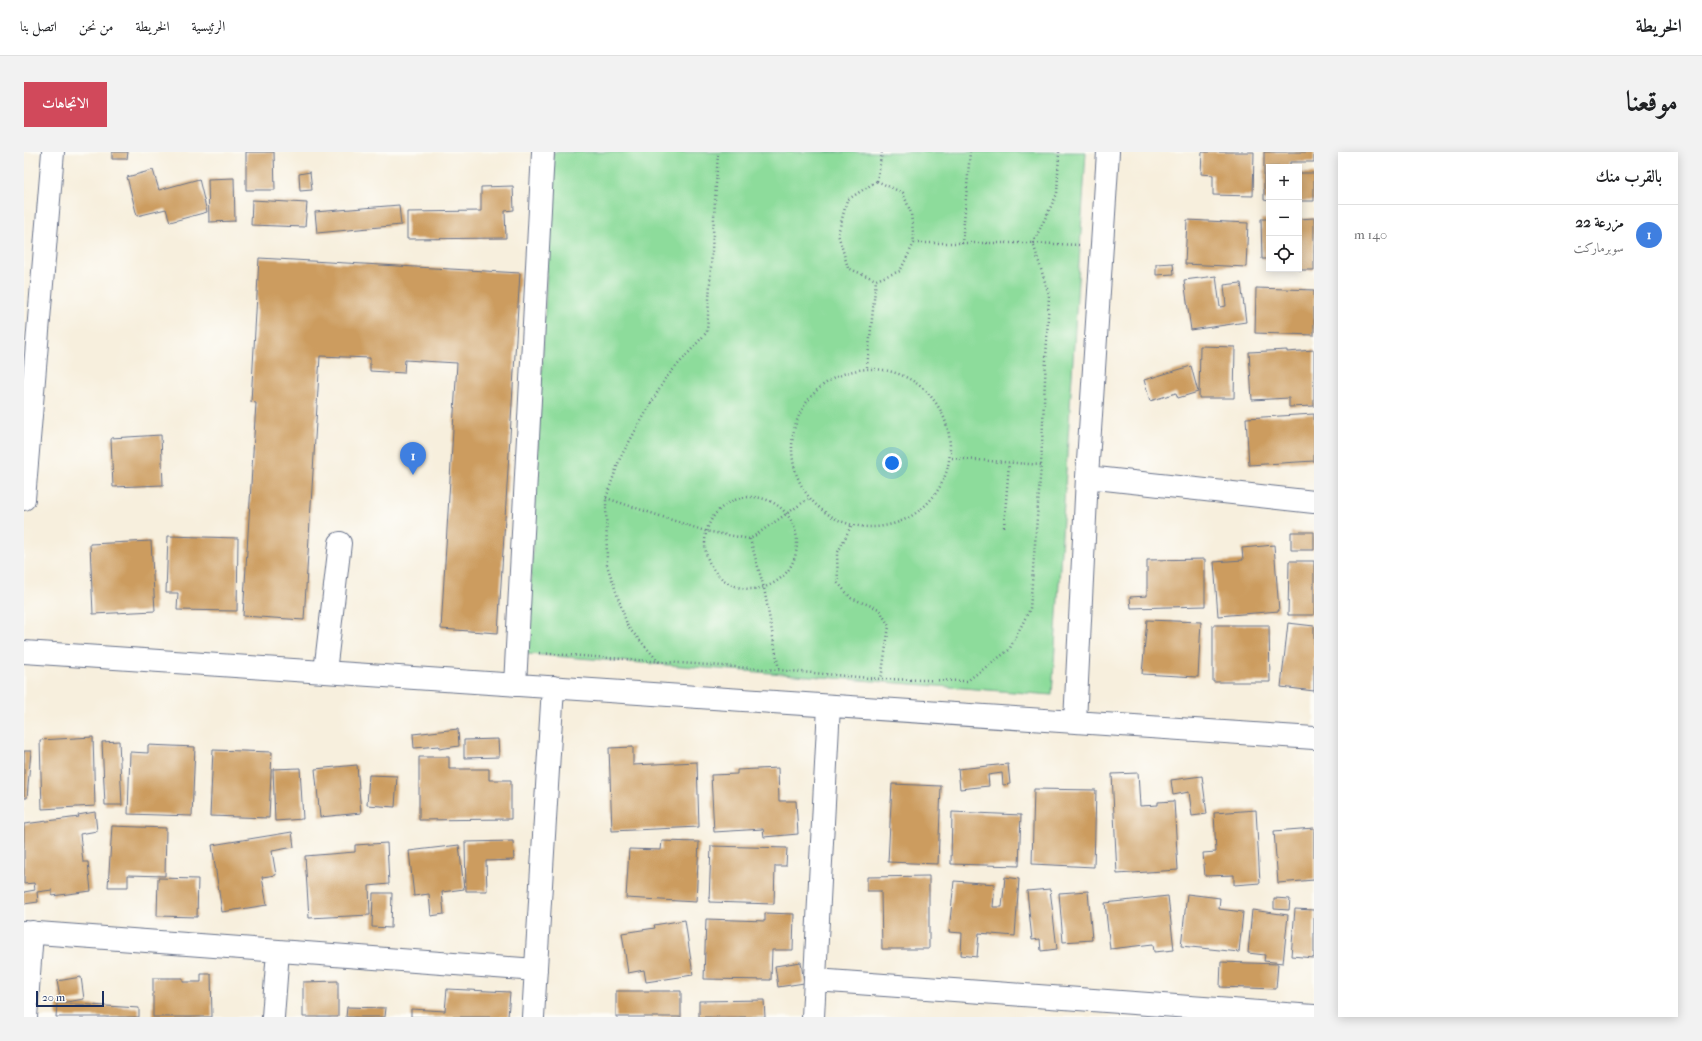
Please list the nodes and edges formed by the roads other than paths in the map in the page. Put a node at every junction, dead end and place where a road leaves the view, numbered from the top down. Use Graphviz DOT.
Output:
graph roads {
  1 [pos="53,152"];
  2 [pos="543,152"];
  3 [pos="1108,152"];
  4 [pos="1087,477"];
  5 [pos="24,499"];
  6 [pos="1314,502"];
  7 [pos="340,543"];
  8 [pos="24,652"];
  9 [pos="325,672"];
  10 [pos="515,685"];
  11 [pos="552,688"];
  12 [pos="829,706"];
  13 [pos="1075,722"];
  14 [pos="1314,738"];
  15 [pos="28,932"];
  16 [pos="278,951"];
  17 [pos="536,970"];
  18 [pos="816,980"];
  19 [pos="1253,1014"];
  20 [pos="1314,1016"];
  21 [pos="26,1017"];
  22 [pos="273,1017"];
  23 [pos="533,1017"];
  24 [pos="813,1017"];
  1 -- 5 [label="street"];
  2 -- 10 [label="street"];
  3 -- 4 [label="street"];
  4 -- 6 [label="street"];
  4 -- 13 [label="street"];
  7 -- 9 [label="street"];
  8 -- 9 [label="street"];
  9 -- 10 [label="street"];
  10 -- 11 [label="street"];
  11 -- 12 [label="street"];
  11 -- 17 [label="street"];
  12 -- 13 [label="street"];
  12 -- 18 [label="street"];
  13 -- 14 [label="street"];
  15 -- 16 [label="street"];
  15 -- 21 [label="street"];
  16 -- 17 [label="street"];
  16 -- 22 [label="street"];
  17 -- 23 [label="street"];
  18 -- 19 [label="street"];
  18 -- 24 [label="street"];
  19 -- 20 [label="street"];
}
